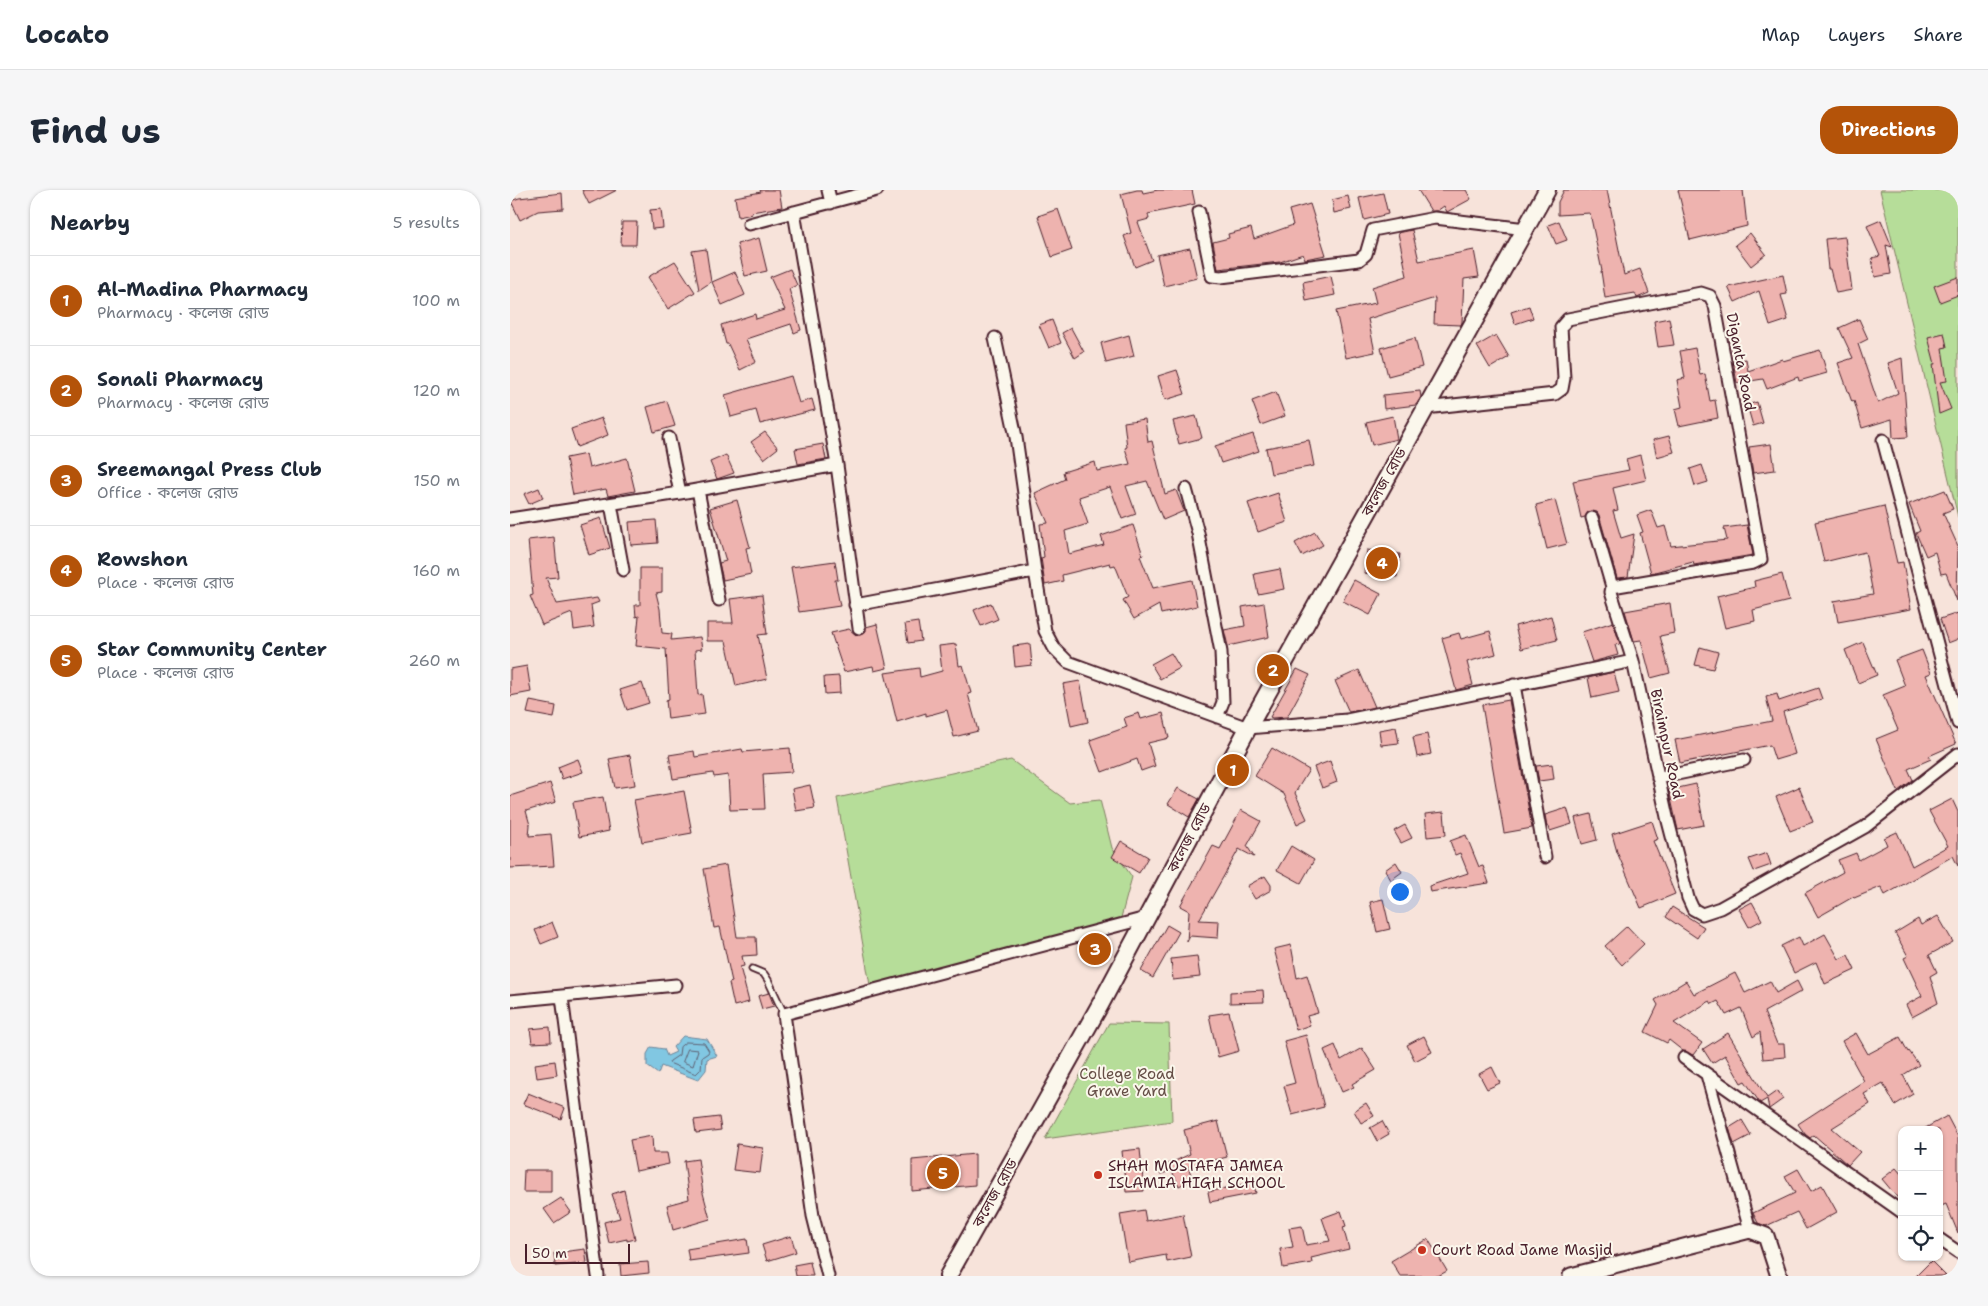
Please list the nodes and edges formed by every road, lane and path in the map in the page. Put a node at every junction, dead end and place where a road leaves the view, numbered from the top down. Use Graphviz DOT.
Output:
graph roads {
  1 [pos="828,190"];
  2 [pos="877,190"];
  3 [pos="1548,190"];
  4 [pos="831,202"];
  5 [pos="794,212"];
  6 [pos="1199,212"];
  7 [pos="749,224"];
  8 [pos="1526,229"];
  9 [pos="995,338"];
  10 [pos="1425,408"];
  11 [pos="669,438"];
  12 [pos="1884,440"];
  13 [pos="836,465"];
  14 [pos="1186,489"];
  15 [pos="698,490"];
  16 [pos="680,493"];
  17 [pos="611,504"];
  18 [pos="1592,518"];
  19 [pos="510,520"];
  20 [pos="623,570"];
  21 [pos="1035,570"];
  22 [pos="1612,587"];
  23 [pos="719,600"];
  24 [pos="855,605"];
  25 [pos="859,628"];
  26 [pos="1634,661"];
  27 [pos="1514,685"];
  28 [pos="1217,716"];
  29 [pos="1958,723"];
  30 [pos="1248,728"];
  31 [pos="1958,754"];
  32 [pos="1744,760"];
  33 [pos="1658,778"];
  34 [pos="1545,857"];
  35 [pos="1146,918"];
  36 [pos="752,969"];
  37 [pos="676,985"];
  38 [pos="562,997"];
  39 [pos="510,1001"];
  40 [pos="784,1014"];
  41 [pos="1684,1058"];
  42 [pos="1707,1075"];
  43 [pos="1898,1209"];
  44 [pos="1750,1230"];
  45 [pos="1943,1242"];
  46 [pos="1958,1252"];
  47 [pos="598,1276"];
  48 [pos="828,1276"];
  49 [pos="948,1276"];
  50 [pos="1571,1276"];
  51 [pos="1779,1276"];
  1 -- 4 [label="street"];
  2 -- 4 [label="street"];
  3 -- 8 [label="main road, কলেজ রোড"];
  4 -- 5 [label="street"];
  5 -- 7 [label="street"];
  5 -- 13 [label="street"];
  6 -- 8 [label="street"];
  8 -- 10 [label="main road, কলেজ রোড"];
  9 -- 21 [label="street"];
  10 -- 22 [label="street, Diganta Road"];
  10 -- 30 [label="main road, কলেজ রোড"];
  11 -- 16 [label="street"];
  12 -- 29 [label="street"];
  13 -- 15 [label="street"];
  13 -- 24 [label="street"];
  14 -- 28 [label="street"];
  15 -- 16 [label="street"];
  15 -- 23 [label="street"];
  16 -- 17 [label="street"];
  17 -- 19 [label="street"];
  17 -- 20 [label="street"];
  18 -- 22 [label="street"];
  21 -- 24 [label="street"];
  21 -- 28 [label="street"];
  22 -- 26 [label="street"];
  24 -- 25 [label="street"];
  26 -- 27 [label="street"];
  26 -- 33 [label="street, Biraimpur Road"];
  27 -- 30 [label="street"];
  27 -- 34 [label="street"];
  28 -- 30 [label="street"];
  30 -- 35 [label="main road, কলেজ রোড"];
  31 -- 33 [label="street, Biraimpur Road"];
  32 -- 33 [label="street"];
  35 -- 40 [label="street"];
  35 -- 49 [label="main road, কলেজ রোড"];
  36 -- 40 [label="lane"];
  37 -- 38 [label="street"];
  38 -- 39 [label="street"];
  38 -- 47 [label="street"];
  40 -- 48 [label="street"];
  41 -- 42 [label="street"];
  42 -- 43 [label="street"];
  42 -- 44 [label="street"];
  44 -- 50 [label="street"];
  44 -- 51 [label="street"];
  45 -- 46 [label="street"];
}
